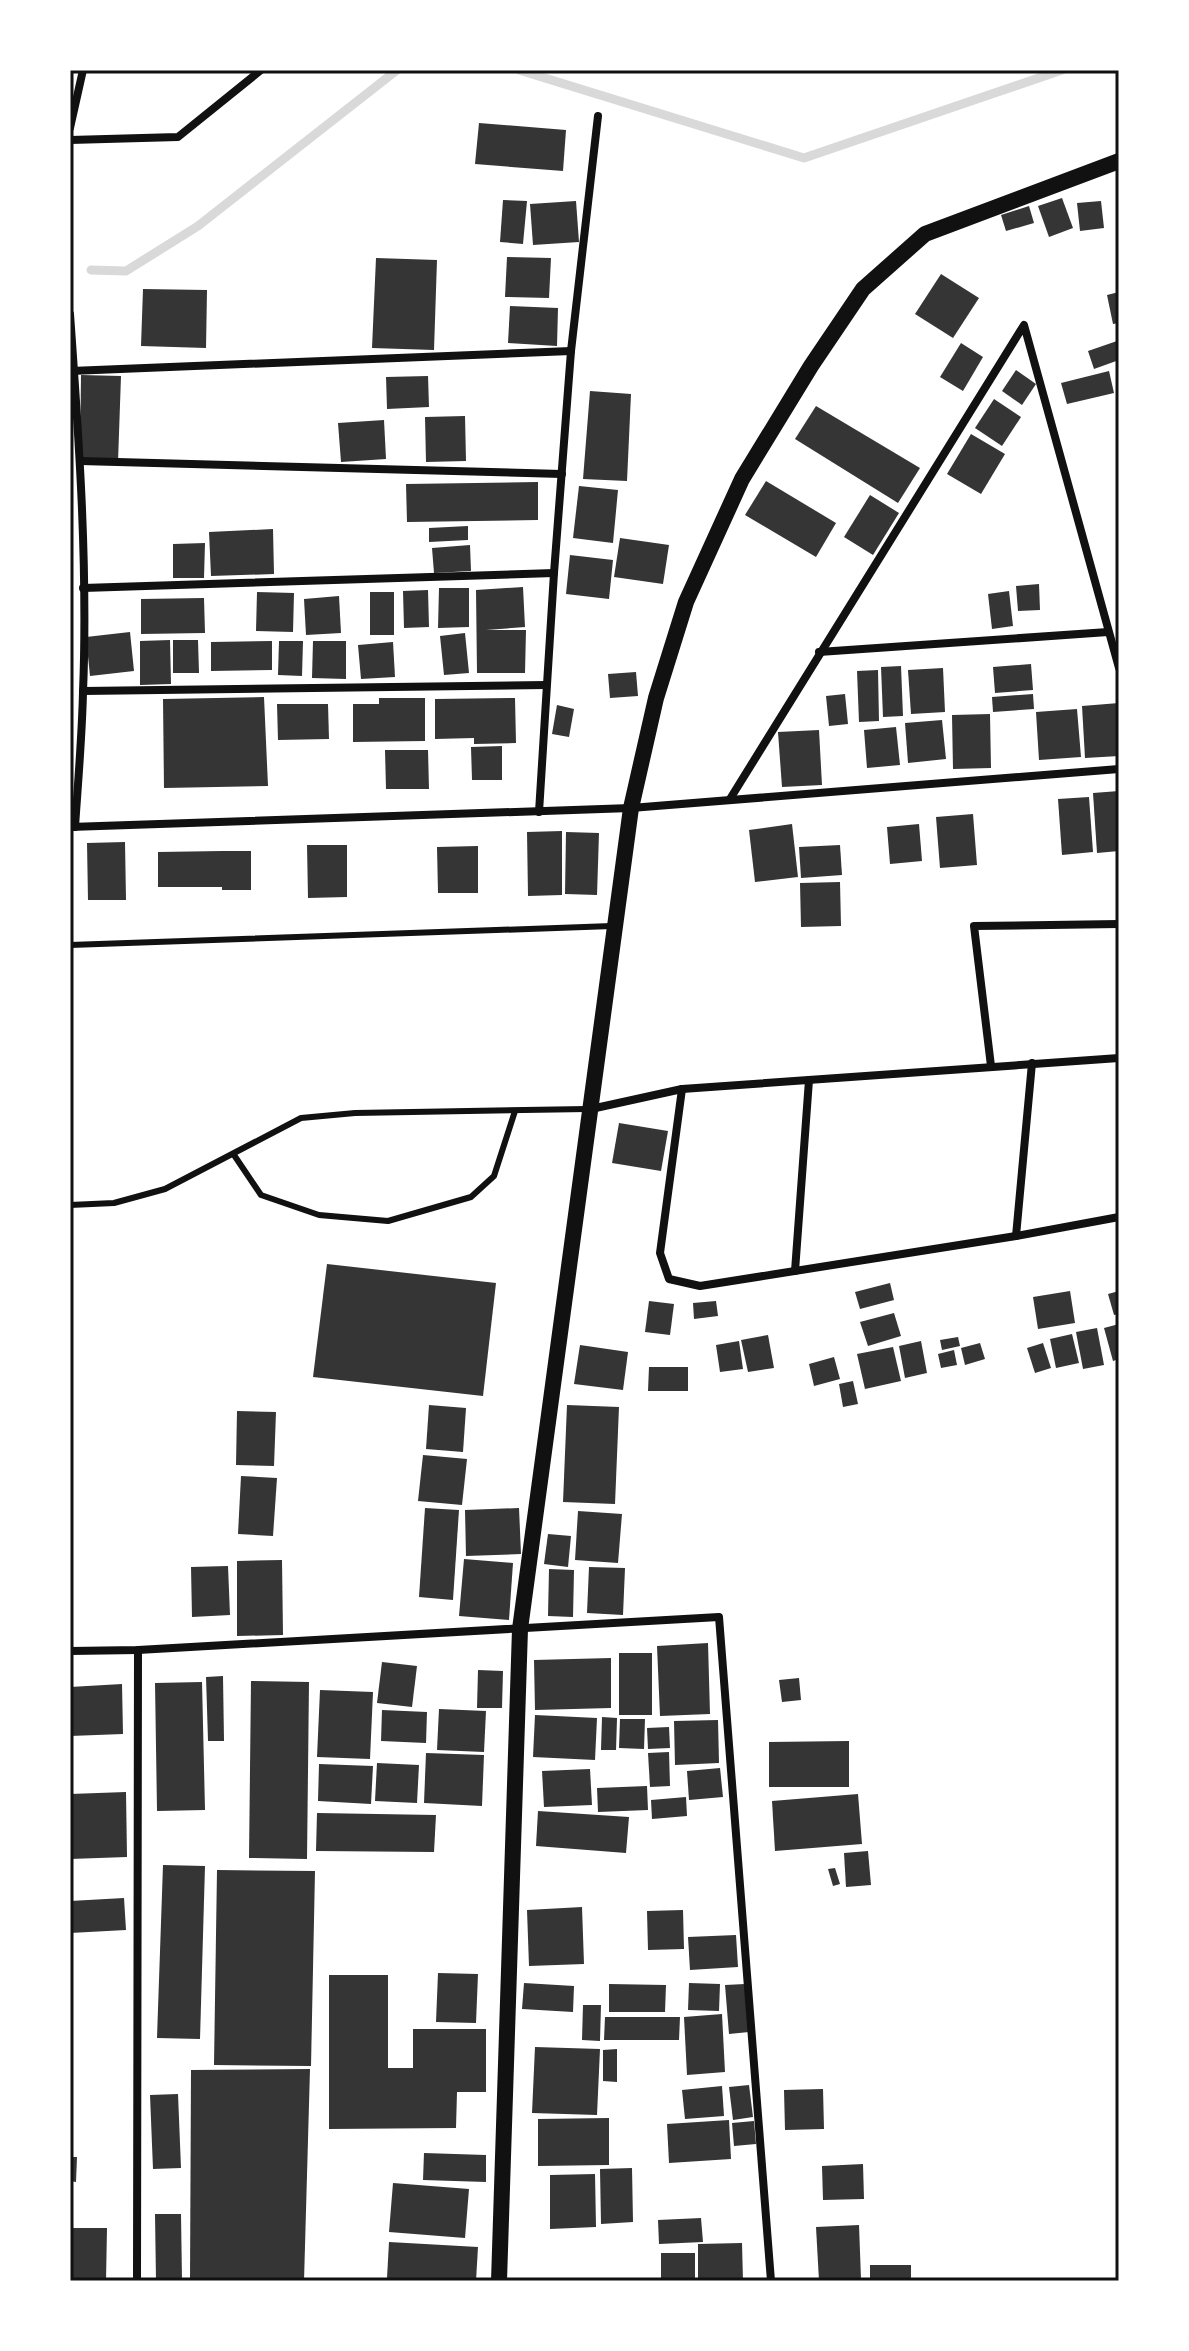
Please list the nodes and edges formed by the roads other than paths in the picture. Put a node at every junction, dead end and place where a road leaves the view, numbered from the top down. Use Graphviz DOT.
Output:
graph roads {
  1 [pos="83,70"];
  2 [pos="261,70"];
  3 [pos="598,116"];
  4 [pos="70,128"];
  5 [pos="70,140"];
  6 [pos="1111,164"];
  7 [pos="70,314"];
  8 [pos="571,351"];
  9 [pos="72,370"];
  10 [pos="80,461"];
  11 [pos="562,474"];
  12 [pos="554,573"];
  13 [pos="83,588"];
  14 [pos="1108,632"];
  15 [pos="819,652"];
  16 [pos="1119,668"];
  17 [pos="546,685"];
  18 [pos="83,691"];
  19 [pos="1119,769"];
  20 [pos="730,799"];
  21 [pos="631,808"];
  22 [pos="539,812"];
  23 [pos="72,827"];
  24 [pos="1119,924"];
  25 [pos="615,926"];
  26 [pos="70,945"];
  27 [pos="1119,1058"];
  28 [pos="1032,1063"];
  29 [pos="991,1066"];
  30 [pos="809,1080"];
  31 [pos="682,1089"];
  32 [pos="591,1109"];
  33 [pos="515,1111"];
  34 [pos="234,1155"];
  35 [pos="70,1205"];
  36 [pos="1119,1217"];
  37 [pos="1016,1236"];
  38 [pos="795,1271"];
  39 [pos="520,1629"];
  40 [pos="138,1650"];
  41 [pos="70,1651"];
  42 [pos="137,2281"];
  43 [pos="499,2281"];
  44 [pos="771,2281"];
  1 -- 4 [label="street"];
  2 -- 5 [label="street"];
  3 -- 8 [label="street"];
  6 -- 21 [label="main road"];
  7 -- 9 [label="street"];
  8 -- 9 [label="street"];
  8 -- 11 [label="street"];
  9 -- 10 [label="street"];
  10 -- 11 [label="street"];
  10 -- 13 [label="street"];
  11 -- 12 [label="street"];
  12 -- 13 [label="street"];
  12 -- 17 [label="street"];
  13 -- 18 [label="street"];
  14 -- 15 [label="street"];
  14 -- 15 [label="street"];
  14 -- 16 [label="street"];
  15 -- 20 [label="street"];
  17 -- 18 [label="street"];
  17 -- 22 [label="street"];
  18 -- 23 [label="street"];
  19 -- 20 [label="street"];
  20 -- 21 [label="street"];
  21 -- 22 [label="street"];
  21 -- 25 [label="main road"];
  22 -- 23 [label="street"];
  24 -- 29 [label="street"];
  25 -- 26 [label="lane"];
  25 -- 32 [label="main road"];
  27 -- 28 [label="street"];
  28 -- 29 [label="street"];
  28 -- 37 [label="street"];
  29 -- 30 [label="street"];
  30 -- 31 [label="street"];
  30 -- 38 [label="street"];
  31 -- 32 [label="street"];
  31 -- 38 [label="street"];
  32 -- 33 [label="lane"];
  32 -- 39 [label="main road"];
  33 -- 34 [label="lane"];
  33 -- 34 [label="lane"];
  34 -- 35 [label="lane"];
  36 -- 37 [label="street"];
  37 -- 38 [label="street"];
  39 -- 40 [label="street"];
  39 -- 43 [label="main road"];
  39 -- 44 [label="street"];
  40 -- 41 [label="street"];
  40 -- 42 [label="street"];
}
